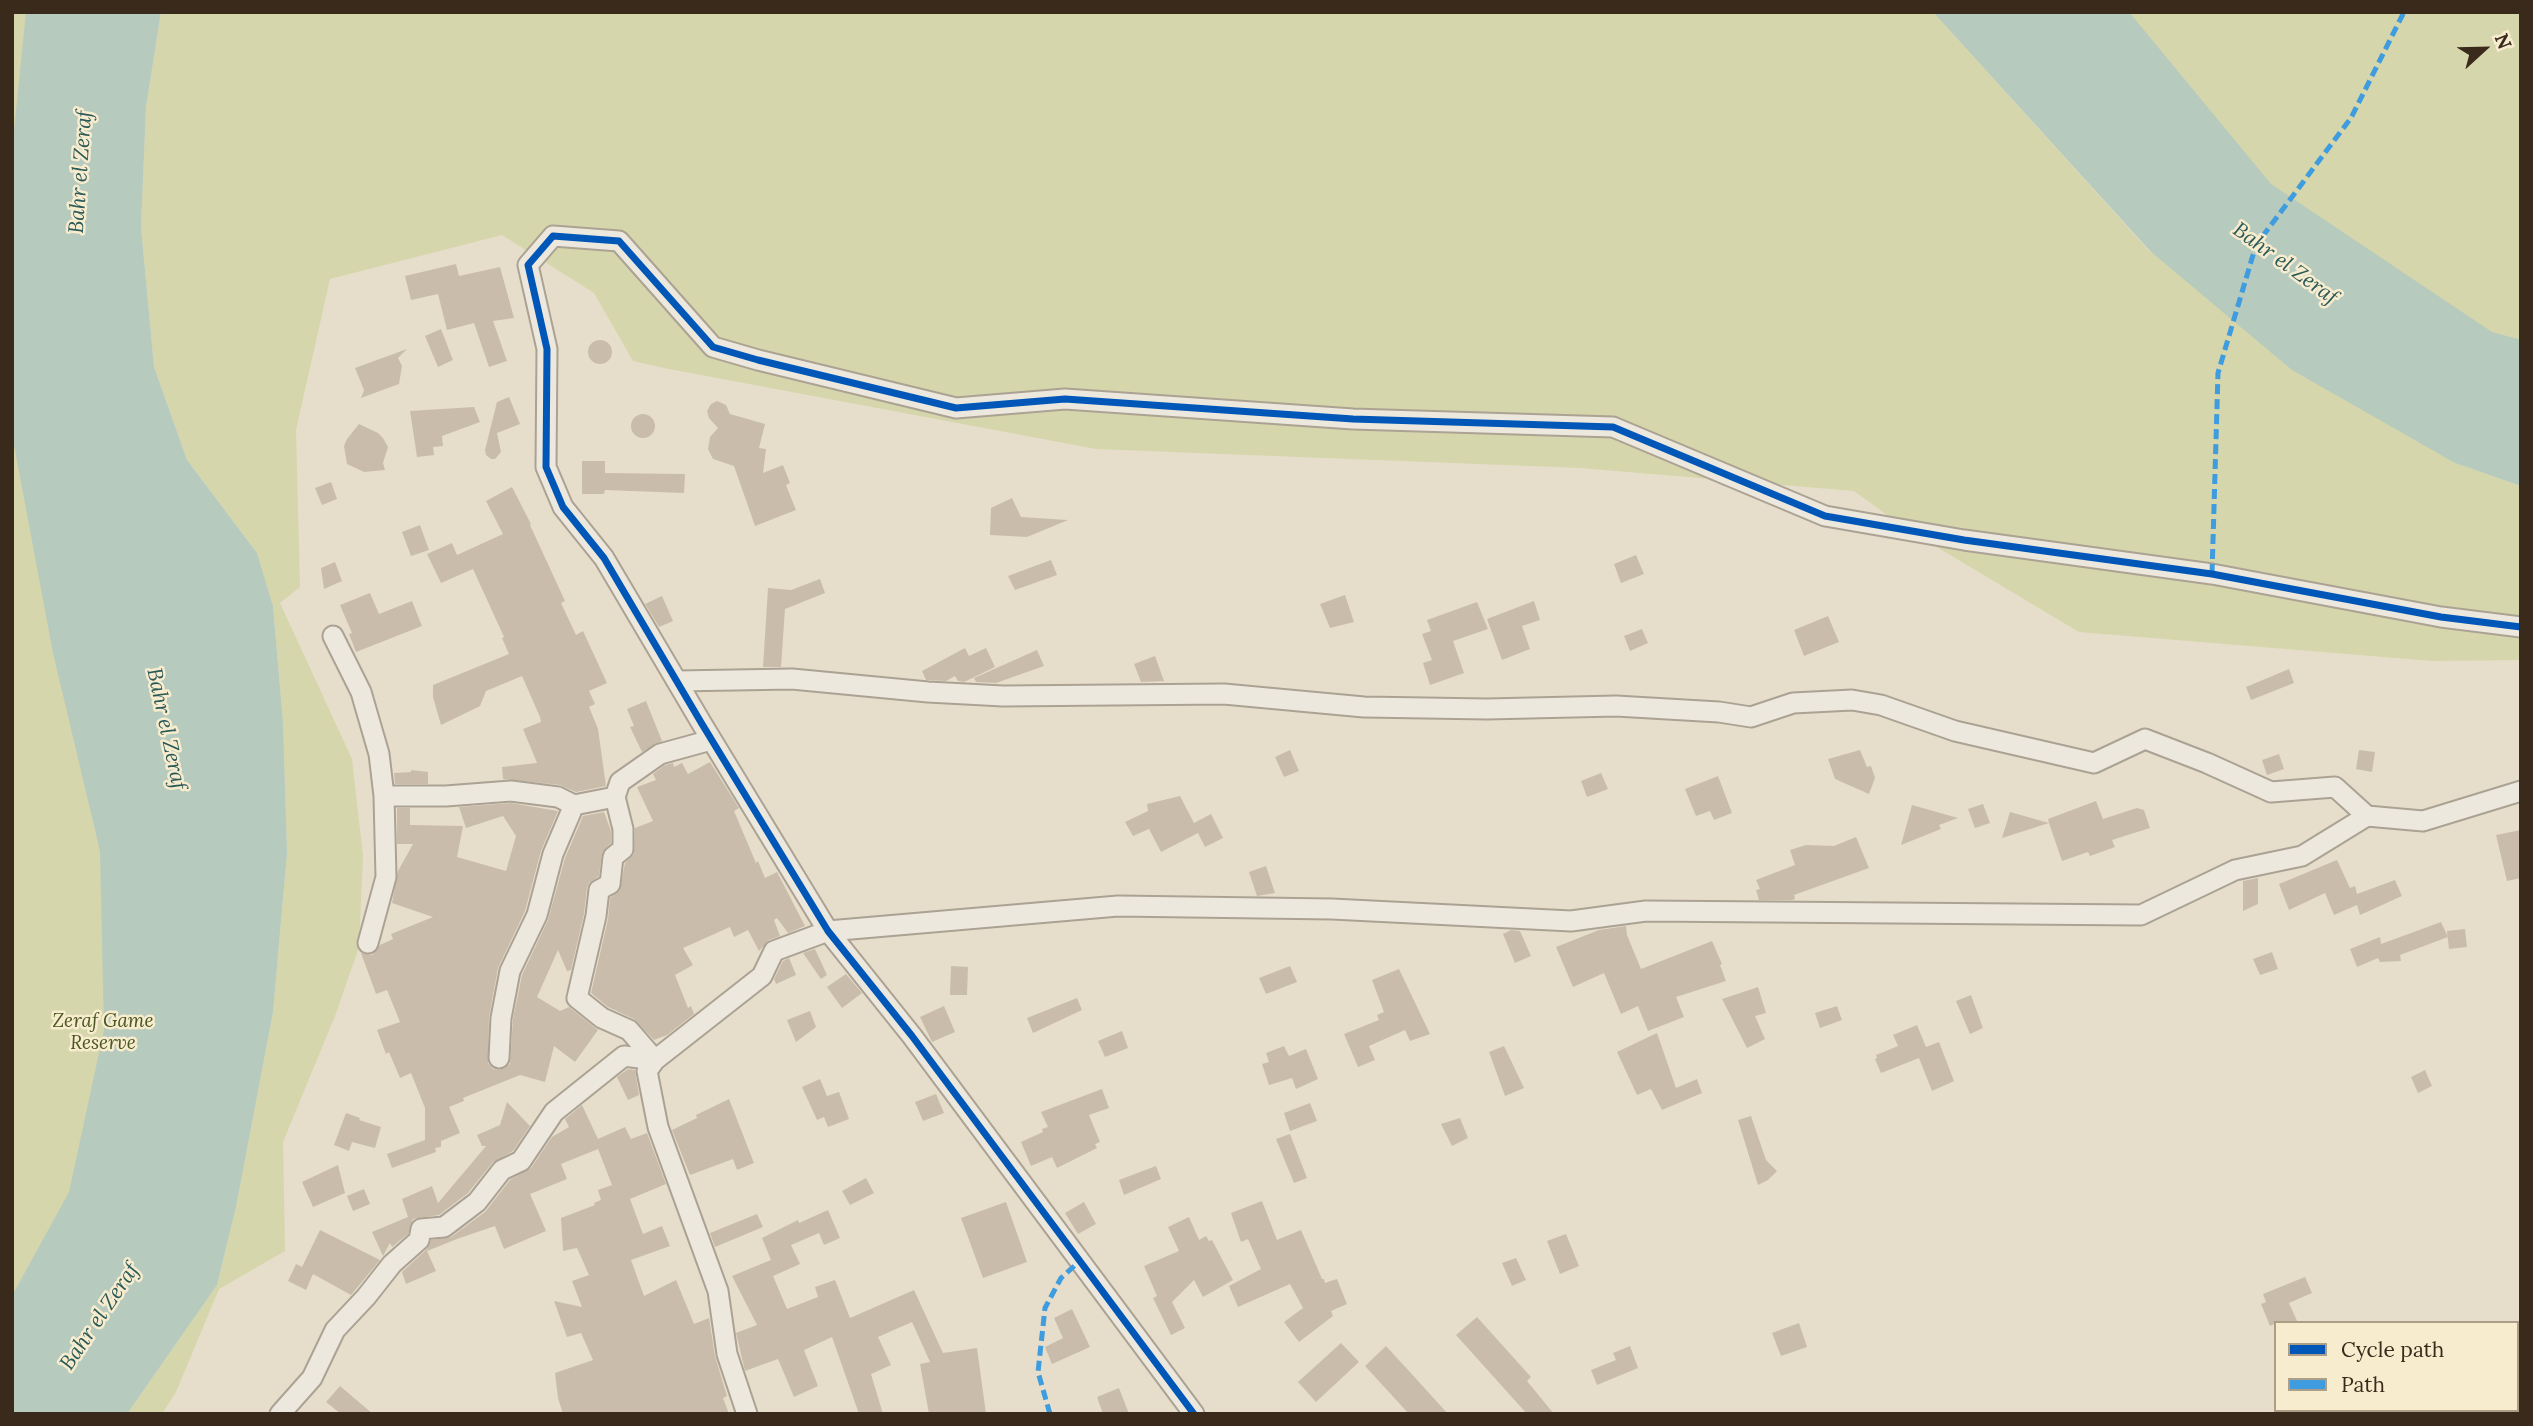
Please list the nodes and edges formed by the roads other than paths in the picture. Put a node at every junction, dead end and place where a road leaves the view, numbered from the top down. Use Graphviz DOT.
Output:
graph roads {
  1 [pos="2521,627"];
  2 [pos="333,636"];
  3 [pos="677,681"];
  4 [pos="711,740"];
  5 [pos="2521,791"];
  6 [pos="384,796"];
  7 [pos="615,797"];
  8 [pos="574,805"];
  9 [pos="2367,816"];
  10 [pos="828,930"];
  11 [pos="368,943"];
  12 [pos="499,1058"];
  13 [pos="655,1060"];
  14 [pos="281,1414"];
  15 [pos="747,1414"];
  16 [pos="1194,1414"];
  1 -- 3 [label="street"];
  2 -- 6 [label="street"];
  3 -- 4 [label="street"];
  3 -- 9 [label="street"];
  4 -- 7 [label="street"];
  4 -- 10 [label="street"];
  5 -- 9 [label="street"];
  6 -- 8 [label="street"];
  6 -- 11 [label="street"];
  7 -- 8 [label="street"];
  7 -- 13 [label="street"];
  8 -- 12 [label="street"];
  9 -- 10 [label="street"];
  10 -- 13 [label="street"];
  10 -- 16 [label="street"];
  13 -- 14 [label="street"];
  13 -- 15 [label="street"];
}
